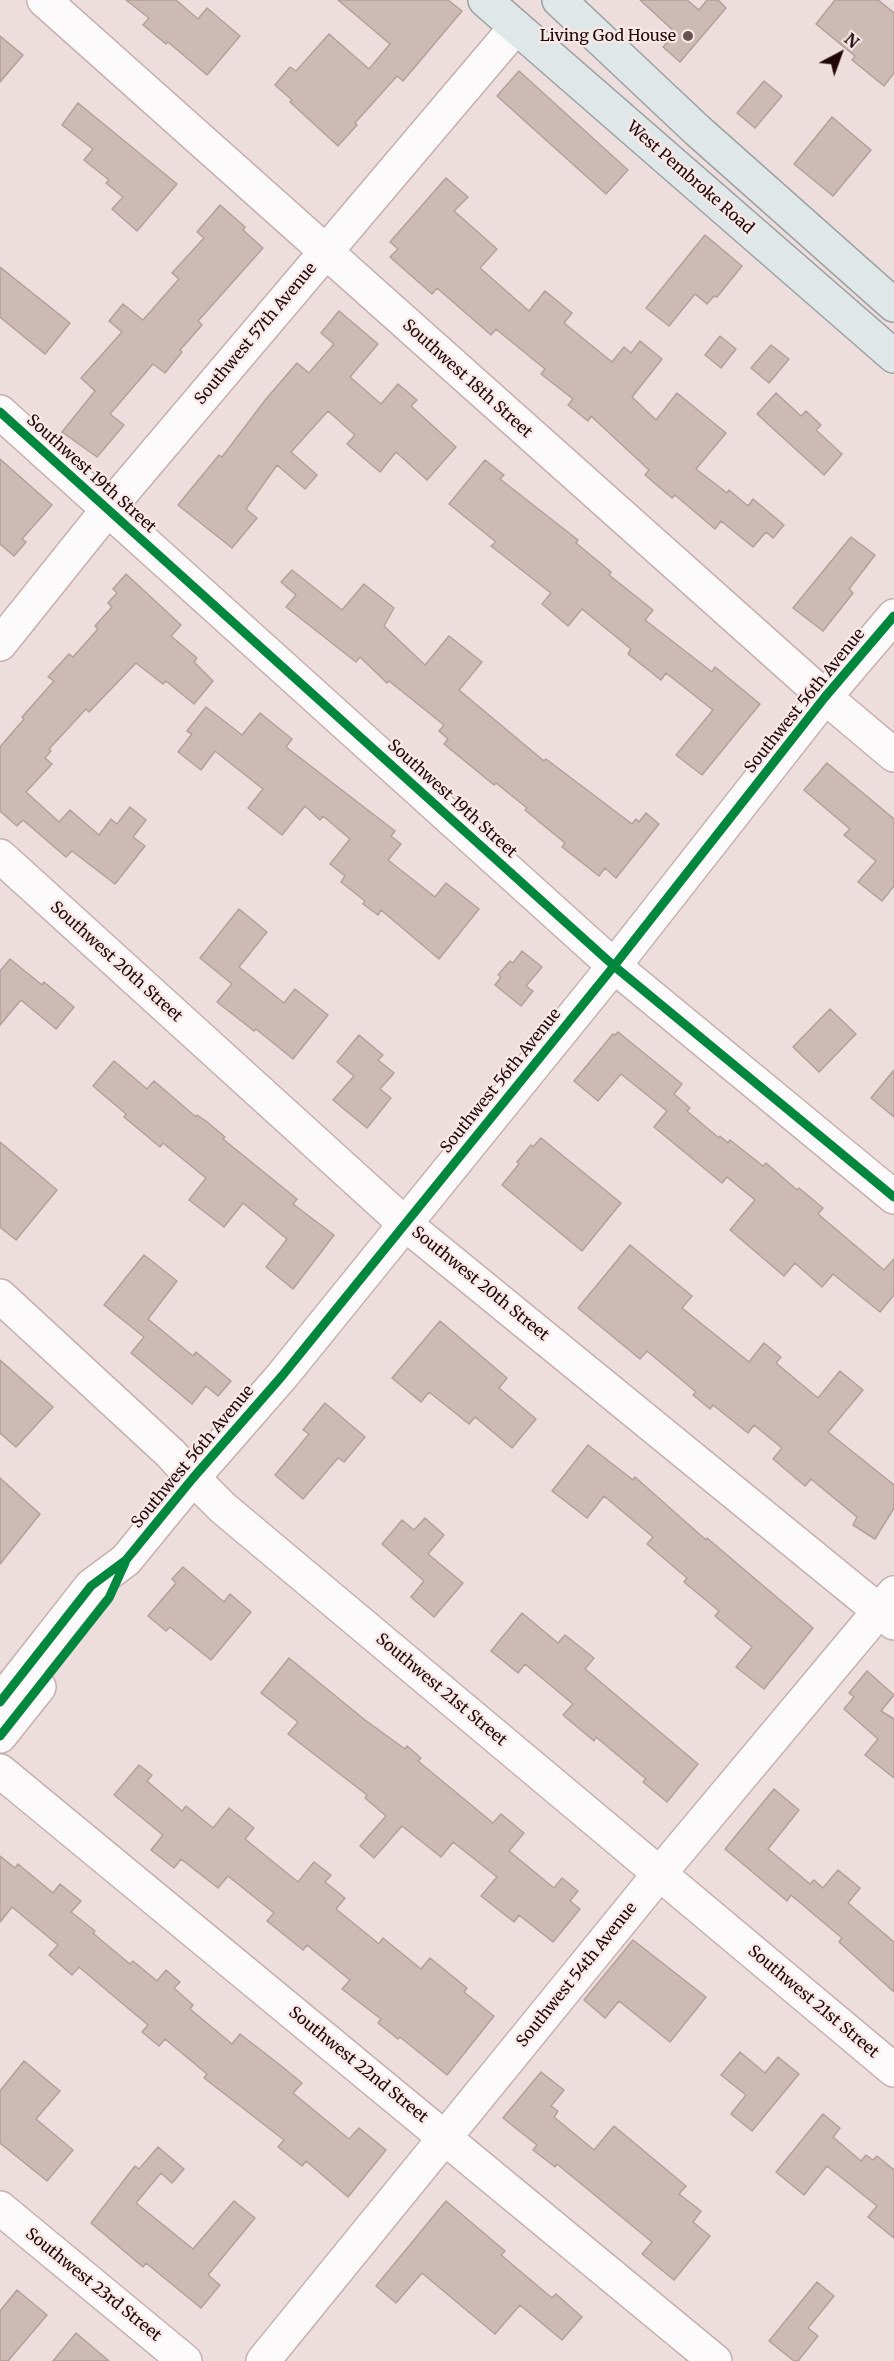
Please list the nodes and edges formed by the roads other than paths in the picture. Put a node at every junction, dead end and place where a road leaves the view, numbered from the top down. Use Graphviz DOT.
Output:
graph roads {
  1 [pos="44,0"];
  2 [pos="485,0"];
  3 [pos="559,0"];
  4 [pos="516,27"];
  5 [pos="697,130"];
  6 [pos="326,253"];
  7 [pos="894,305"];
  8 [pos="894,356"];
  9 [pos="0,412"];
  10 [pos="108,509"];
  11 [pos="894,616"];
  12 [pos="0,644"];
  13 [pos="825,697"];
  14 [pos="894,755"];
  15 [pos="0,856"];
  16 [pos="614,966"];
  17 [pos="894,1197"];
  18 [pos="404,1223"];
  19 [pos="0,1296"];
  20 [pos="192,1478"];
  21 [pos="126,1560"];
  22 [pos="889,1609"];
  23 [pos="0,1702"];
  24 [pos="0,1736"];
  25 [pos="0,1771"];
  26 [pos="660,1874"];
  27 [pos="894,2070"];
  28 [pos="445,2136"];
  29 [pos="0,2208"];
  30 [pos="185,2361"];
  31 [pos="263,2361"];
  32 [pos="715,2361"];
  1 -- 6 [label="street, Southwest 18th Street"];
  2 -- 4 [label="main road, West Pembroke Road"];
  3 -- 5 [label="main road"];
  4 -- 5 [label="main road"];
  4 -- 6 [label="street, Southwest 57th Avenue"];
  4 -- 8 [label="main road, West Pembroke Road"];
  5 -- 7 [label="main road"];
  6 -- 10 [label="street, Southwest 57th Avenue"];
  6 -- 13 [label="street, Southwest 18th Street"];
  9 -- 10 [label="street, Southwest 19th Street"];
  10 -- 12 [label="street, Southwest 57th Avenue"];
  10 -- 16 [label="street, Southwest 19th Street"];
  11 -- 13 [label="street, Southwest 56th Avenue"];
  13 -- 14 [label="street, Southwest 18th Street"];
  13 -- 16 [label="street, Southwest 56th Avenue"];
  15 -- 18 [label="street, Southwest 20th Street"];
  16 -- 17 [label="street, Southwest 19th Street"];
  16 -- 18 [label="street, Southwest 56th Avenue"];
  18 -- 20 [label="street, Southwest 56th Avenue"];
  18 -- 22 [label="street, Southwest 20th Street"];
  19 -- 20 [label="street, Southwest 21st Street"];
  20 -- 21 [label="street, Southwest 56th Avenue"];
  20 -- 26 [label="street, Southwest 21st Street"];
  21 -- 23 [label="street, Southwest 56th Avenue"];
  21 -- 24 [label="street, Southwest 56th Avenue"];
  22 -- 26 [label="street, Southwest 54th Avenue"];
  25 -- 28 [label="street, Southwest 22nd Street"];
  26 -- 27 [label="street, Southwest 21st Street"];
  26 -- 28 [label="street, Southwest 54th Avenue"];
  28 -- 31 [label="street, Southwest 54th Avenue"];
  28 -- 32 [label="street, Southwest 22nd Street"];
  29 -- 30 [label="street, Southwest 23rd Street"];
}
